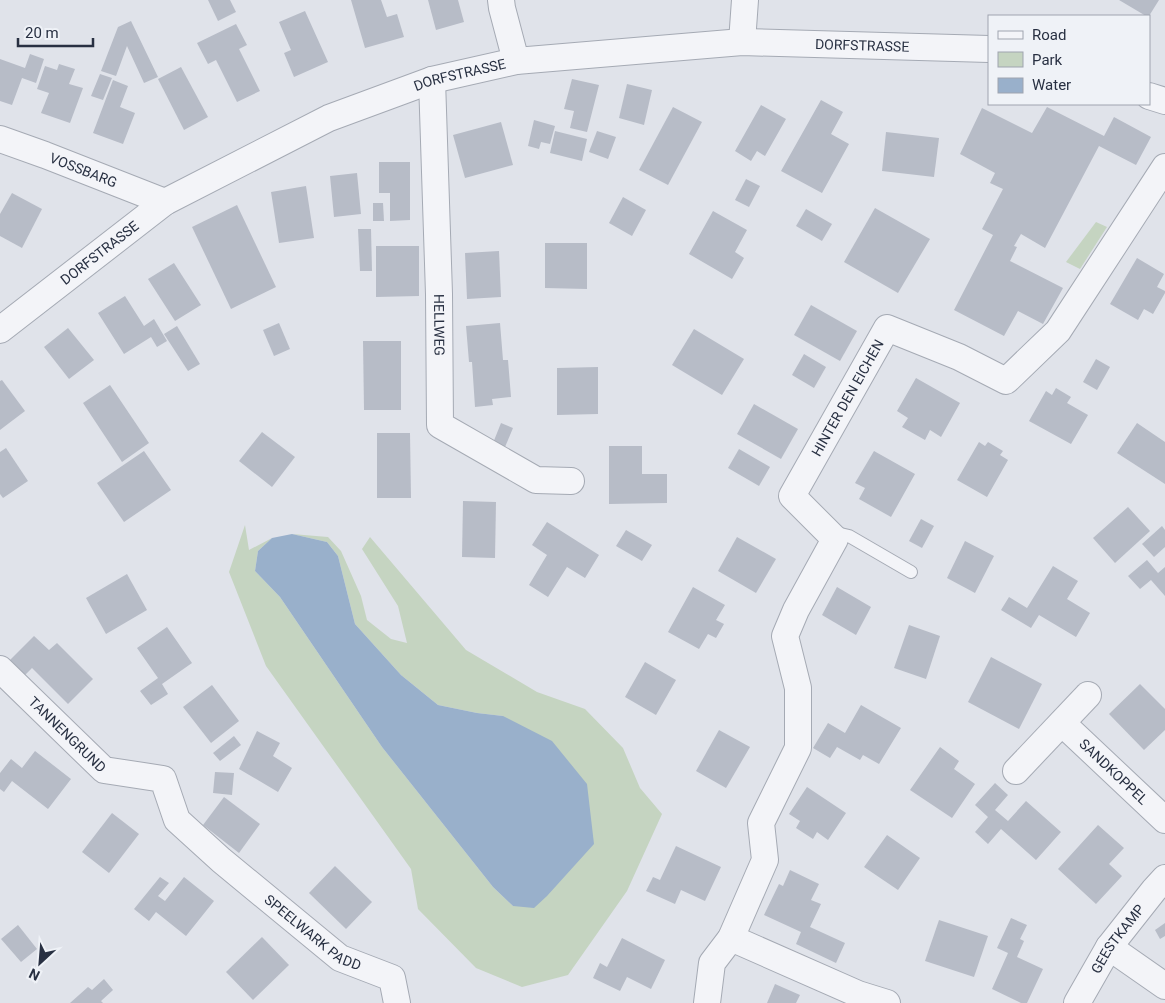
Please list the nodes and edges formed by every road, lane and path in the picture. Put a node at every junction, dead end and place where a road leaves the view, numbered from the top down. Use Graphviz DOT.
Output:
graph roads {
  1 [pos="502,0"];
  2 [pos="745,0"];
  3 [pos="742,42"];
  4 [pos="988,49"];
  5 [pos="516,61"];
  6 [pos="432,80"];
  7 [pos="1150,96"];
  8 [pos="1165,101"];
  9 [pos="0,140"];
  10 [pos="1165,167"];
  11 [pos="165,202"];
  12 [pos="0,330"];
  13 [pos="571,481"];
  14 [pos="827,531"];
  15 [pos="911,572"];
  16 [pos="0,669"];
  17 [pos="1088,695"];
  18 [pos="1062,723"];
  19 [pos="1016,771"];
  20 [pos="1165,820"];
  21 [pos="221,860"];
  22 [pos="1165,878"];
  23 [pos="732,938"];
  24 [pos="1110,947"];
  25 [pos="1165,986"];
  26 [pos="397,1003"];
  27 [pos="707,1003"];
  28 [pos="887,1003"];
  29 [pos="1077,1003"];
  1 -- 5 [label="street"];
  2 -- 3 [label="street"];
  3 -- 4 [label="street, DORFSTRASSE"];
  3 -- 5 [label="street, DORFSTRASSE"];
  5 -- 6 [label="street, DORFSTRASSE"];
  6 -- 11 [label="street, DORFSTRASSE"];
  6 -- 13 [label="street, HELLWEG"];
  7 -- 8 [label="street"];
  9 -- 11 [label="street, VOSSBARG"];
  10 -- 14 [label="street, HINTER DEN EICHEN"];
  11 -- 12 [label="street, DORFSTRASSE"];
  14 -- 15 [label="lane"];
  14 -- 23 [label="street"];
  16 -- 21 [label="street, TANNENGRUND"];
  17 -- 18 [label="street"];
  18 -- 19 [label="street"];
  18 -- 20 [label="street, SANDKOPPEL"];
  21 -- 26 [label="street, SPEELWARK PADD"];
  22 -- 24 [label="street, GEESTKAMP"];
  23 -- 27 [label="street"];
  23 -- 28 [label="street"];
  24 -- 25 [label="street"];
  24 -- 29 [label="street, GEESTKAMP"];
}
